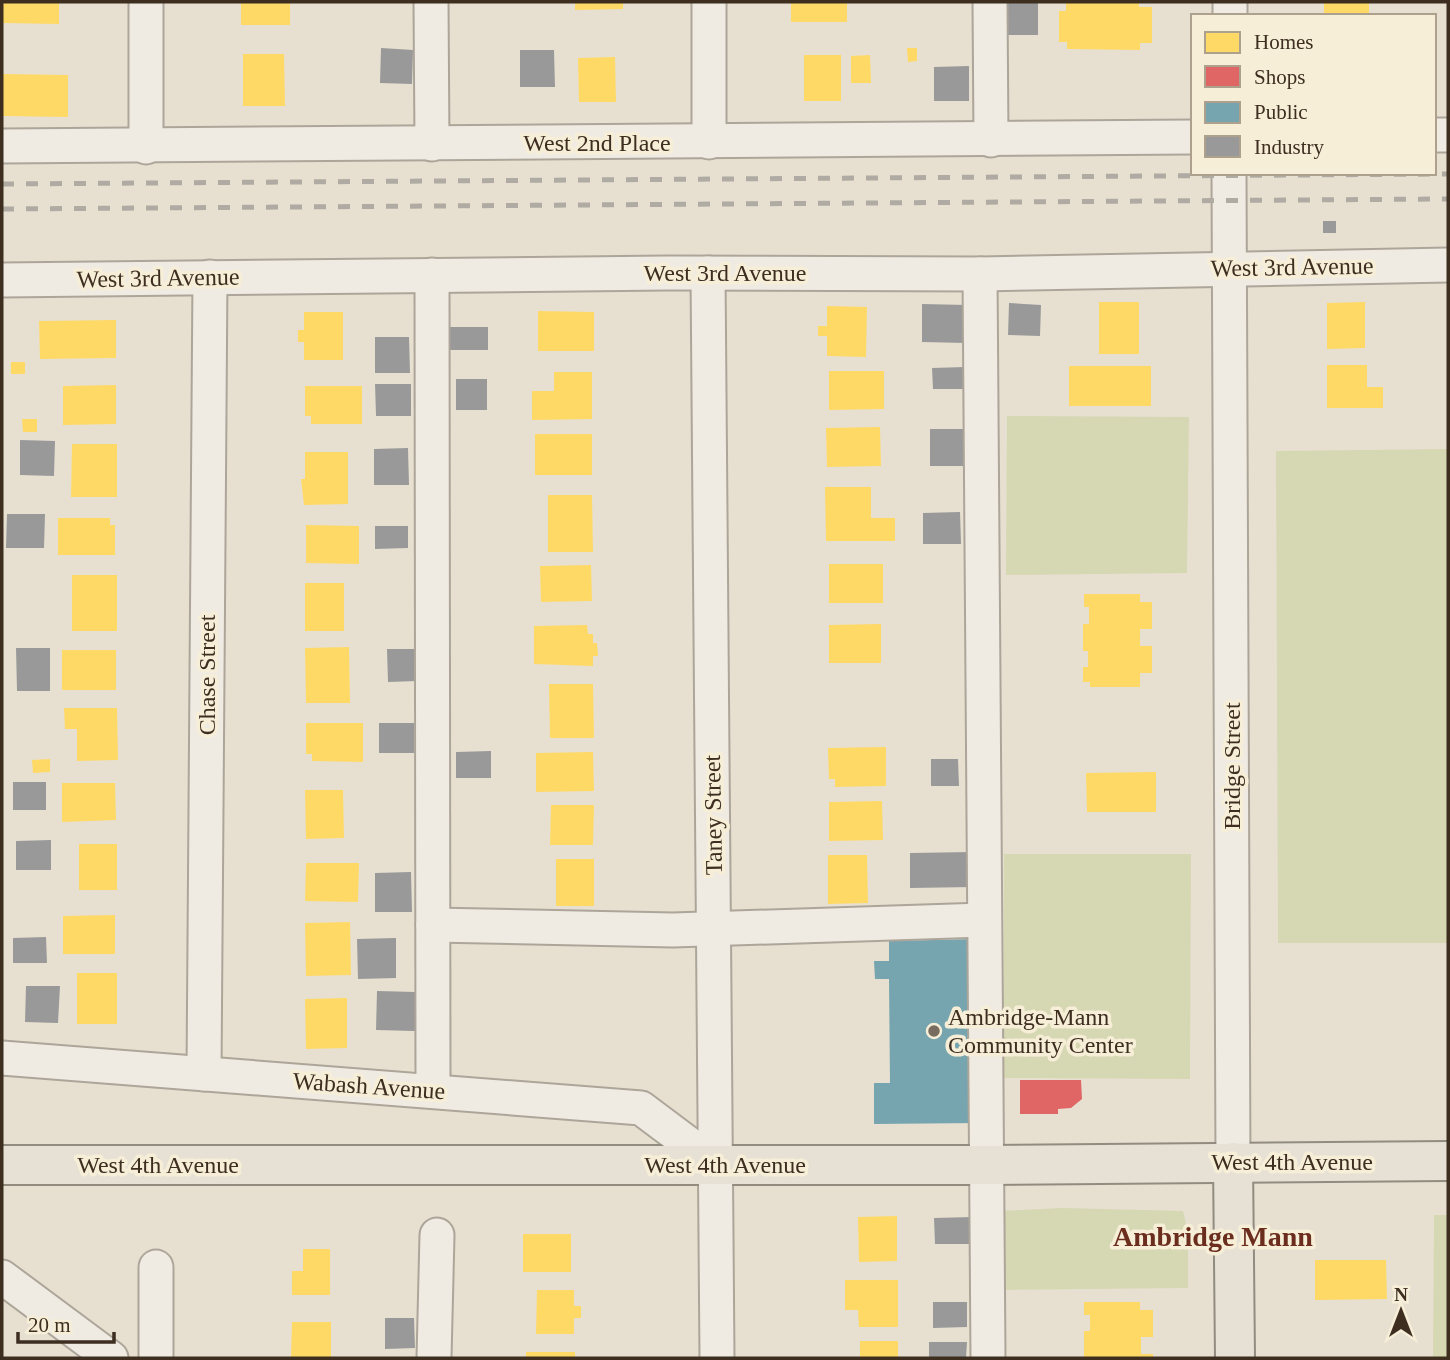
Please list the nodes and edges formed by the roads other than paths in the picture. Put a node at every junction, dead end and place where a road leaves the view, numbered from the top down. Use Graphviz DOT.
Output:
graph roads {
  1 [pos="146,2"];
  2 [pos="431,2"];
  3 [pos="709,2"];
  4 [pos="990,2"];
  5 [pos="1191,138"];
  6 [pos="991,140"];
  7 [pos="709,142"];
  8 [pos="432,144"];
  9 [pos="2,146"];
  10 [pos="146,147"];
  11 [pos="1229,175"];
  12 [pos="1448,265"];
  13 [pos="1229,268"];
  14 [pos="708,273"];
  15 [pos="980,274"];
  16 [pos="432,275"];
  17 [pos="210,277"];
  18 [pos="2,280"];
  19 [pos="984,920"];
  20 [pos="433,925"];
  21 [pos="714,927"];
  22 [pos="2,1058"];
  23 [pos="204,1073"];
  24 [pos="433,1091"];
  25 [pos="1448,1161"];
  26 [pos="1233,1162"];
  27 [pos="2,1165"];
  28 [pos="717,1165"];
  29 [pos="986,1165"];
  30 [pos="437,1235"];
  31 [pos="156,1267"];
  32 [pos="2,1277"];
  33 [pos="111,1358"];
  34 [pos="156,1358"];
  35 [pos="434,1358"];
  36 [pos="717,1358"];
  37 [pos="988,1358"];
  38 [pos="1235,1358"];
  1 -- 10 [label="street"];
  2 -- 8 [label="street"];
  3 -- 7 [label="street"];
  4 -- 6 [label="street"];
  5 -- 6 [label="street, West 2nd Place"];
  6 -- 7 [label="street, West 2nd Place"];
  7 -- 8 [label="street, West 2nd Place"];
  8 -- 10 [label="street, West 2nd Place"];
  9 -- 10 [label="street, West 2nd Place"];
  11 -- 13 [label="street, Bridge Street"];
  12 -- 13 [label="street, West 3rd Avenue"];
  13 -- 15 [label="street, West 3rd Avenue"];
  13 -- 26 [label="street, Bridge Street"];
  14 -- 15 [label="street, West 3rd Avenue"];
  14 -- 16 [label="street, West 3rd Avenue"];
  14 -- 21 [label="street, Taney Street"];
  15 -- 19 [label="street"];
  16 -- 17 [label="street, West 3rd Avenue"];
  16 -- 20 [label="street"];
  17 -- 18 [label="street, West 3rd Avenue"];
  17 -- 23 [label="street, Chase Street"];
  19 -- 21 [label="street"];
  19 -- 29 [label="street"];
  20 -- 21 [label="street"];
  20 -- 24 [label="street"];
  21 -- 28 [label="street, Taney Street"];
  22 -- 23 [label="street, Wabash Avenue"];
  23 -- 24 [label="street, Wabash Avenue"];
  24 -- 28 [label="street, Wabash Avenue"];
  25 -- 26 [label="main road, West 4th Avenue"];
  26 -- 29 [label="main road, West 4th Avenue"];
  26 -- 38 [label="main road, Bridge Street"];
  27 -- 28 [label="main road, West 4th Avenue"];
  28 -- 29 [label="main road, West 4th Avenue"];
  28 -- 36 [label="street, Taney Street"];
  29 -- 37 [label="street"];
  30 -- 35 [label="street"];
  31 -- 34 [label="street"];
  32 -- 33 [label="street"];
}
